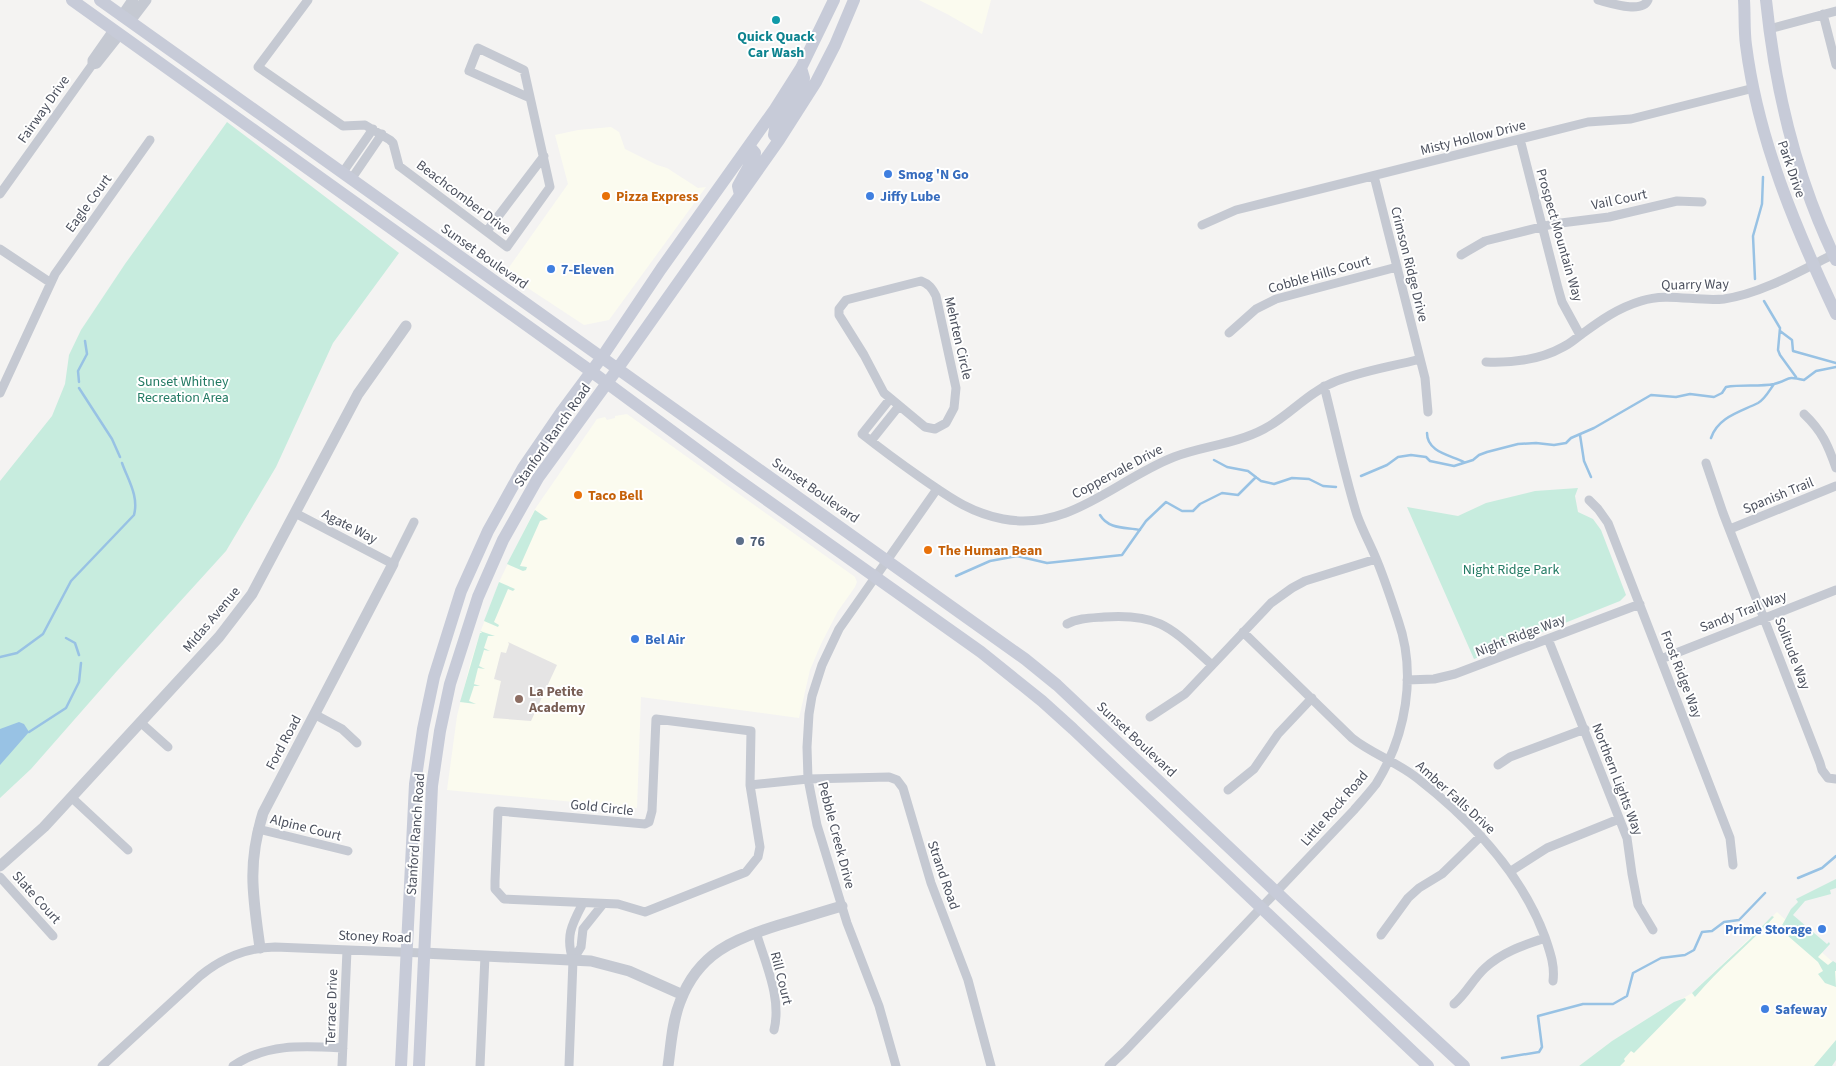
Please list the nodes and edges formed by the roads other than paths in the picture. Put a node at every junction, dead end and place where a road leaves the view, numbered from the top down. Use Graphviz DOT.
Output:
graph roads {
  1 [pos="72,0"];
  2 [pos="100,0"];
  3 [pos="133,0"];
  4 [pos="146,0"];
  5 [pos="308,0"];
  6 [pos="834,0"];
  7 [pos="854,0"];
  8 [pos="1598,0"];
  9 [pos="1648,0"];
  10 [pos="1744,0"];
  11 [pos="1766,0"];
  12 [pos="1836,10"];
  13 [pos="1823,14"];
  14 [pos="126,18"];
  15 [pos="1769,26"];
  16 [pos="116,32"];
  17 [pos="1836,65"];
  18 [pos="801,68"];
  19 [pos="1754,88"];
  20 [pos="530,98"];
  21 [pos="373,129"];
  22 [pos="382,134"];
  23 [pos="1520,139"];
  24 [pos="150,140"];
  25 [pos="779,140"];
  26 [pos="749,146"];
  27 [pos="544,156"];
  28 [pos="347,175"];
  29 [pos="1374,176"];
  30 [pos="0,194"];
  31 [pos="740,195"];
  32 [pos="1702,202"];
  33 [pos="1202,225"];
  34 [pos="1542,226"];
  35 [pos="487,231"];
  36 [pos="0,249"];
  37 [pos="1461,255"];
  38 [pos="1828,258"];
  39 [pos="1397,267"];
  40 [pos="51,284"];
  41 [pos="1836,314"];
  42 [pos="406,326"];
  43 [pos="1229,333"];
  44 [pos="1580,335"];
  45 [pos="602,357"];
  46 [pos="1420,359"];
  47 [pos="1486,362"];
  48 [pos="618,368"];
  49 [pos="592,372"];
  50 [pos="607,383"];
  51 [pos="1324,386"];
  52 [pos="0,393"];
  53 [pos="890,399"];
  54 [pos="899,406"];
  55 [pos="1428,412"];
  56 [pos="1804,414"];
  57 [pos="874,419"];
  58 [pos="883,426"];
  59 [pos="871,441"];
  60 [pos="1706,463"];
  61 [pos="1836,468"];
  62 [pos="1836,486"];
  63 [pos="937,489"];
  64 [pos="1589,500"];
  65 [pos="295,513"];
  66 [pos="414,522"];
  67 [pos="1730,528"];
  68 [pos="488,531"];
  69 [pos="1376,558"];
  70 [pos="886,559"];
  71 [pos="393,564"];
  72 [pos="490,567"];
  73 [pos="874,577"];
  74 [pos="1836,590"];
  75 [pos="461,592"];
  76 [pos="1640,604"];
  77 [pos="1765,617"];
  78 [pos="1066,624"];
  79 [pos="1242,632"];
  80 [pos="1548,639"];
  81 [pos="1661,659"];
  82 [pos="1212,666"];
  83 [pos="1407,680"];
  84 [pos="1312,698"];
  85 [pos="314,714"];
  86 [pos="1150,717"];
  87 [pos="140,722"];
  88 [pos="1585,729"];
  89 [pos="357,743"];
  90 [pos="168,747"];
  91 [pos="1388,760"];
  92 [pos="1498,765"];
  93 [pos="808,779"];
  94 [pos="1836,779"];
  95 [pos="750,785"];
  96 [pos="1228,790"];
  97 [pos="71,798"];
  98 [pos="1619,819"];
  99 [pos="258,829"];
  100 [pos="1480,836"];
  101 [pos="128,850"];
  102 [pos="348,851"];
  103 [pos="1733,865"];
  104 [pos="0,866"];
  105 [pos="1511,871"];
  106 [pos="0,877"];
  107 [pos="1276,892"];
  108 [pos="583,903"];
  109 [pos="603,904"];
  110 [pos="842,906"];
  111 [pos="1262,908"];
  112 [pos="1653,930"];
  113 [pos="756,932"];
  114 [pos="1381,935"];
  115 [pos="53,936"];
  116 [pos="1545,938"];
  117 [pos="260,948"];
  118 [pos="347,950"];
  119 [pos="406,952"];
  120 [pos="423,953"];
  121 [pos="485,956"];
  122 [pos="574,960"];
  123 [pos="1553,981"];
  124 [pos="683,994"];
  125 [pos="1454,1004"];
  126 [pos="774,1030"];
  127 [pos="343,1048"];
  128 [pos="102,1066"];
  129 [pos="233,1066"];
  130 [pos="342,1066"];
  131 [pos="401,1066"];
  132 [pos="419,1066"];
  133 [pos="480,1066"];
  134 [pos="569,1066"];
  135 [pos="668,1066"];
  136 [pos="896,1066"];
  137 [pos="991,1066"];
  138 [pos="1109,1066"];
  139 [pos="1428,1066"];
  140 [pos="1464,1066"];
  1 -- 16 [label="main road"];
  2 -- 14 [label="main road, Sunset Boulevard"];
  3 -- 14 [label="street"];
  4 -- 14 [label="street"];
  5 -- 21 [label="street, Beachcomber Drive"];
  6 -- 18 [label="main road, Stanford Ranch Road"];
  7 -- 25 [label="main road, Stanford Ranch Road"];
  8 -- 9 [label="street"];
  10 -- 19 [label="main road, Park Drive"];
  11 -- 15 [label="main road, Park Drive"];
  12 -- 13 [label="street"];
  13 -- 15 [label="street"];
  13 -- 17 [label="street"];
  14 -- 16 [label="main road"];
  14 -- 28 [label="main road, Sunset Boulevard"];
  15 -- 38 [label="main road, Park Drive"];
  16 -- 30 [label="street, Fairway Drive"];
  16 -- 49 [label="main road"];
  18 -- 25 [label="main road"];
  18 -- 26 [label="main road, Stanford Ranch Road"];
  19 -- 23 [label="street, Misty Hollow Drive"];
  19 -- 38 [label="main road, Park Drive"];
  20 -- 20 [label="street, Beachcomber Drive"];
  20 -- 27 [label="street, Beachcomber Drive"];
  21 -- 22 [label="street, Beachcomber Drive"];
  21 -- 28 [label="street"];
  22 -- 28 [label="street"];
  22 -- 35 [label="street, Beachcomber Drive"];
  23 -- 29 [label="street, Misty Hollow Drive"];
  23 -- 34 [label="street, Prospect Mountain Way"];
  24 -- 40 [label="street, Eagle Court"];
  25 -- 31 [label="main road, Stanford Ranch Road"];
  26 -- 31 [label="main road"];
  26 -- 45 [label="main road, Stanford Ranch Road"];
  27 -- 35 [label="street"];
  27 -- 35 [label="street, Beachcomber Drive"];
  28 -- 45 [label="main road, Sunset Boulevard"];
  29 -- 33 [label="street, Misty Hollow Drive"];
  29 -- 39 [label="street, Crimson Ridge Drive"];
  31 -- 48 [label="main road, Stanford Ranch Road"];
  32 -- 34 [label="street, Vail Court"];
  34 -- 37 [label="street, Vail Court"];
  34 -- 44 [label="street, Prospect Mountain Way"];
  36 -- 40 [label="street"];
  38 -- 41 [label="main road, Park Drive"];
  38 -- 44 [label="street, Quarry Way"];
  39 -- 43 [label="street, Cobble Hills Court"];
  39 -- 46 [label="street, Crimson Ridge Drive"];
  40 -- 52 [label="street, Eagle Court"];
  42 -- 65 [label="street, Midas Avenue"];
  44 -- 47 [label="street, Quarry Way"];
  45 -- 48 [label="main road, Sunset Boulevard"];
  45 -- 49 [label="main road, Stanford Ranch Road"];
  46 -- 51 [label="street, Coppervale Drive"];
  46 -- 55 [label="street, Crimson Ridge Drive"];
  48 -- 50 [label="main road, Stanford Ranch Road"];
  48 -- 70 [label="main road, Sunset Boulevard"];
  49 -- 50 [label="main road"];
  49 -- 68 [label="main road, Stanford Ranch Road"];
  50 -- 72 [label="main road, Stanford Ranch Road"];
  50 -- 73 [label="main road"];
  51 -- 63 [label="street, Coppervale Drive"];
  51 -- 69 [label="street, Little Rock Road"];
  53 -- 54 [label="street, Mehrten Circle"];
  53 -- 54 [label="street, Mehrten Circle"];
  53 -- 57 [label="street"];
  54 -- 58 [label="street"];
  56 -- 61 [label="street"];
  57 -- 58 [label="street"];
  57 -- 59 [label="street, Coppervale Drive"];
  58 -- 59 [label="street"];
  59 -- 63 [label="street, Coppervale Drive"];
  60 -- 67 [label="street, Solitude Way"];
  62 -- 67 [label="street, Spanish Trail"];
  63 -- 70 [label="street, Pebble Creek Drive"];
  64 -- 76 [label="street, Frost Ridge Way"];
  65 -- 71 [label="street, Agate Way"];
  65 -- 87 [label="street, Midas Avenue"];
  66 -- 71 [label="street"];
  67 -- 77 [label="street, Solitude Way"];
  68 -- 72 [label="main road"];
  68 -- 75 [label="main road, Stanford Ranch Road"];
  69 -- 79 [label="street"];
  69 -- 83 [label="street, Little Rock Road"];
  70 -- 73 [label="street, Pebble Creek Drive"];
  70 -- 107 [label="main road, Sunset Boulevard"];
  71 -- 85 [label="street, Ford Road"];
  72 -- 75 [label="main road"];
  72 -- 120 [label="main road, Stanford Ranch Road"];
  73 -- 93 [label="street, Pebble Creek Drive"];
  73 -- 111 [label="main road"];
  74 -- 77 [label="street, Sandy Trail Way"];
  75 -- 119 [label="main road, Stanford Ranch Road"];
  76 -- 80 [label="street, Night Ridge Way"];
  76 -- 81 [label="street, Frost Ridge Way"];
  77 -- 81 [label="street, Sandy Trail Way"];
  77 -- 94 [label="street, Solitude Way"];
  78 -- 82 [label="street"];
  79 -- 82 [label="street"];
  79 -- 84 [label="street, Amber Falls Drive"];
  80 -- 83 [label="street, Night Ridge Way"];
  80 -- 88 [label="street, Northern Lights Way"];
  81 -- 103 [label="street, Frost Ridge Way"];
  82 -- 86 [label="street"];
  83 -- 91 [label="street, Little Rock Road"];
  84 -- 91 [label="street, Amber Falls Drive"];
  84 -- 96 [label="street"];
  85 -- 89 [label="street"];
  85 -- 99 [label="street, Ford Road"];
  87 -- 90 [label="street"];
  87 -- 97 [label="street, Midas Avenue"];
  88 -- 92 [label="street"];
  88 -- 98 [label="street, Northern Lights Way"];
  91 -- 100 [label="street, Amber Falls Drive"];
  91 -- 107 [label="street, Little Rock Road"];
  93 -- 95 [label="street"];
  93 -- 110 [label="street, Pebble Creek Drive"];
  93 -- 137 [label="street, Strand Road"];
  95 -- 108 [label="street, Gold Circle"];
  95 -- 109 [label="street, Gold Circle"];
  97 -- 101 [label="street"];
  97 -- 104 [label="street, Midas Avenue"];
  98 -- 105 [label="street"];
  98 -- 112 [label="street, Northern Lights Way"];
  99 -- 102 [label="street, Alpine Court"];
  99 -- 117 [label="street, Ford Road"];
  100 -- 105 [label="street, Amber Falls Drive"];
  100 -- 114 [label="street"];
  105 -- 116 [label="street, Amber Falls Drive"];
  106 -- 115 [label="street, Slate Court"];
  107 -- 111 [label="street, Little Rock Road"];
  107 -- 140 [label="main road, Sunset Boulevard"];
  108 -- 109 [label="street, Gold Circle"];
  108 -- 122 [label="street"];
  109 -- 122 [label="street"];
  110 -- 113 [label="street"];
  110 -- 136 [label="street, Pebble Creek Drive"];
  111 -- 138 [label="street, Little Rock Road"];
  111 -- 139 [label="main road"];
  113 -- 124 [label="street"];
  113 -- 126 [label="street, Rill Court"];
  116 -- 123 [label="street, Amber Falls Drive"];
  116 -- 125 [label="street"];
  117 -- 118 [label="street, Stoney Road"];
  117 -- 128 [label="street, Stoney Road"];
  118 -- 119 [label="street, Stoney Road"];
  118 -- 127 [label="street, Terrace Drive"];
  119 -- 120 [label="street, Stoney Road"];
  119 -- 131 [label="main road, Stanford Ranch Road"];
  120 -- 121 [label="street, Stoney Road"];
  120 -- 132 [label="main road, Stanford Ranch Road"];
  121 -- 122 [label="street, Stoney Road"];
  121 -- 133 [label="street"];
  122 -- 124 [label="street, Stoney Road"];
  122 -- 134 [label="street"];
  124 -- 135 [label="street"];
  127 -- 129 [label="street"];
  127 -- 130 [label="street, Terrace Drive"];
}
